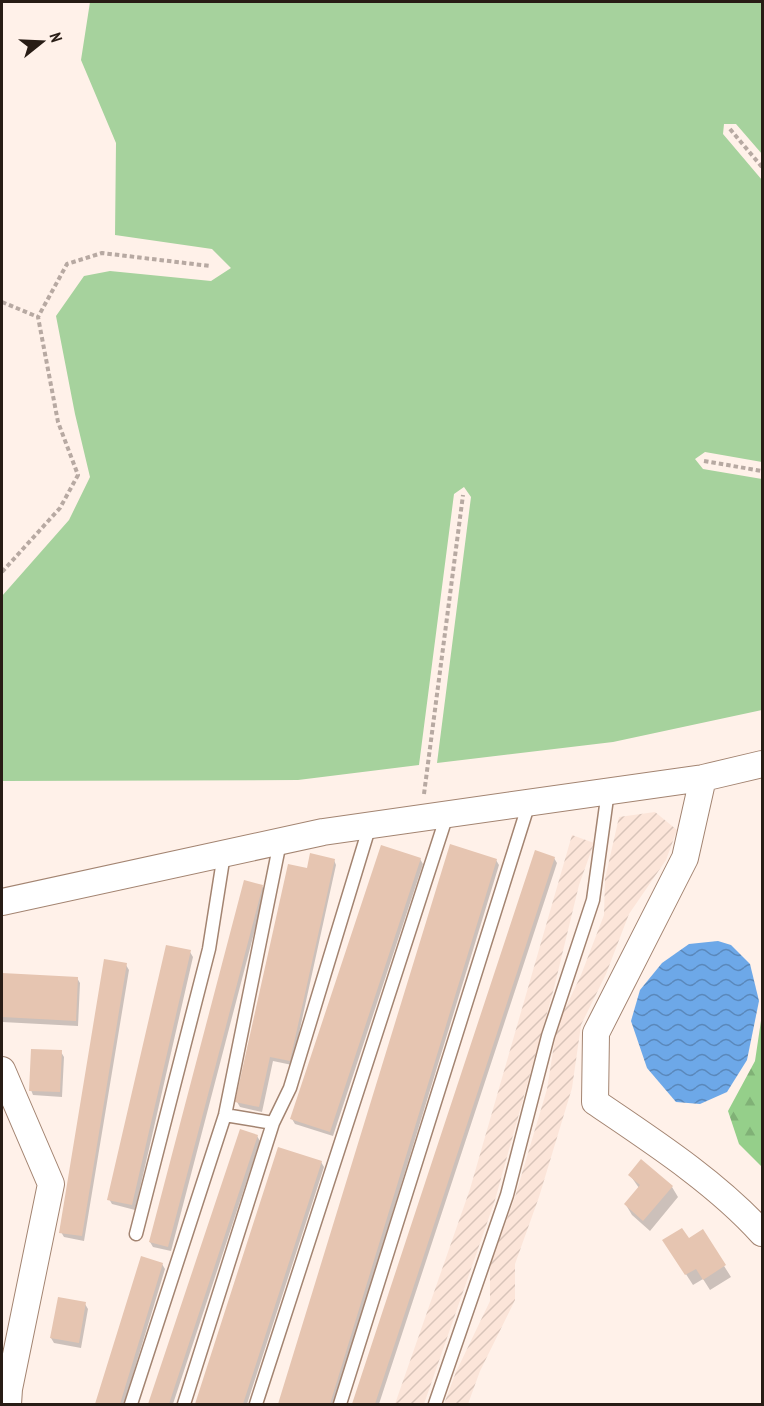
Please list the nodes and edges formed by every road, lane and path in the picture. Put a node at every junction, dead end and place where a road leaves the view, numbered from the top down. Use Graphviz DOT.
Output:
graph roads {
  1 [pos="729,129"];
  2 [pos="762,167"];
  3 [pos="210,266"];
  4 [pos="2,302"];
  5 [pos="38,318"];
  6 [pos="704,461"];
  7 [pos="762,471"];
  8 [pos="463,495"];
  9 [pos="2,572"];
  10 [pos="762,764"];
  11 [pos="704,778"];
  12 [pos="608,791"];
  13 [pos="529,803"];
  14 [pos="447,814"];
  15 [pos="421,818"];
  16 [pos="370,825"];
  17 [pos="280,842"];
  18 [pos="224,854"];
  19 [pos="2,902"];
  20 [pos="2,1070"];
  21 [pos="225,1115"];
  22 [pos="273,1123"];
  23 [pos="762,1233"];
  24 [pos="136,1234"];
  25 [pos="8,1404"];
  26 [pos="131,1404"];
  27 [pos="184,1404"];
  28 [pos="256,1404"];
  29 [pos="340,1404"];
  30 [pos="435,1404"];
  1 -- 2 [label="path"];
  3 -- 5 [label="path"];
  4 -- 5 [label="path"];
  5 -- 9 [label="path"];
  6 -- 7 [label="path"];
  8 -- 15 [label="path"];
  10 -- 11 [label="street"];
  11 -- 12 [label="street"];
  11 -- 23 [label="street"];
  12 -- 13 [label="street"];
  12 -- 30 [label="lane"];
  13 -- 14 [label="street"];
  13 -- 29 [label="lane"];
  14 -- 15 [label="street"];
  14 -- 28 [label="lane"];
  15 -- 16 [label="street"];
  16 -- 17 [label="street"];
  16 -- 22 [label="lane"];
  17 -- 18 [label="street"];
  17 -- 21 [label="lane"];
  18 -- 19 [label="street"];
  18 -- 24 [label="lane"];
  20 -- 25 [label="street"];
  21 -- 22 [label="lane"];
  21 -- 26 [label="lane"];
  22 -- 27 [label="lane"];
}
